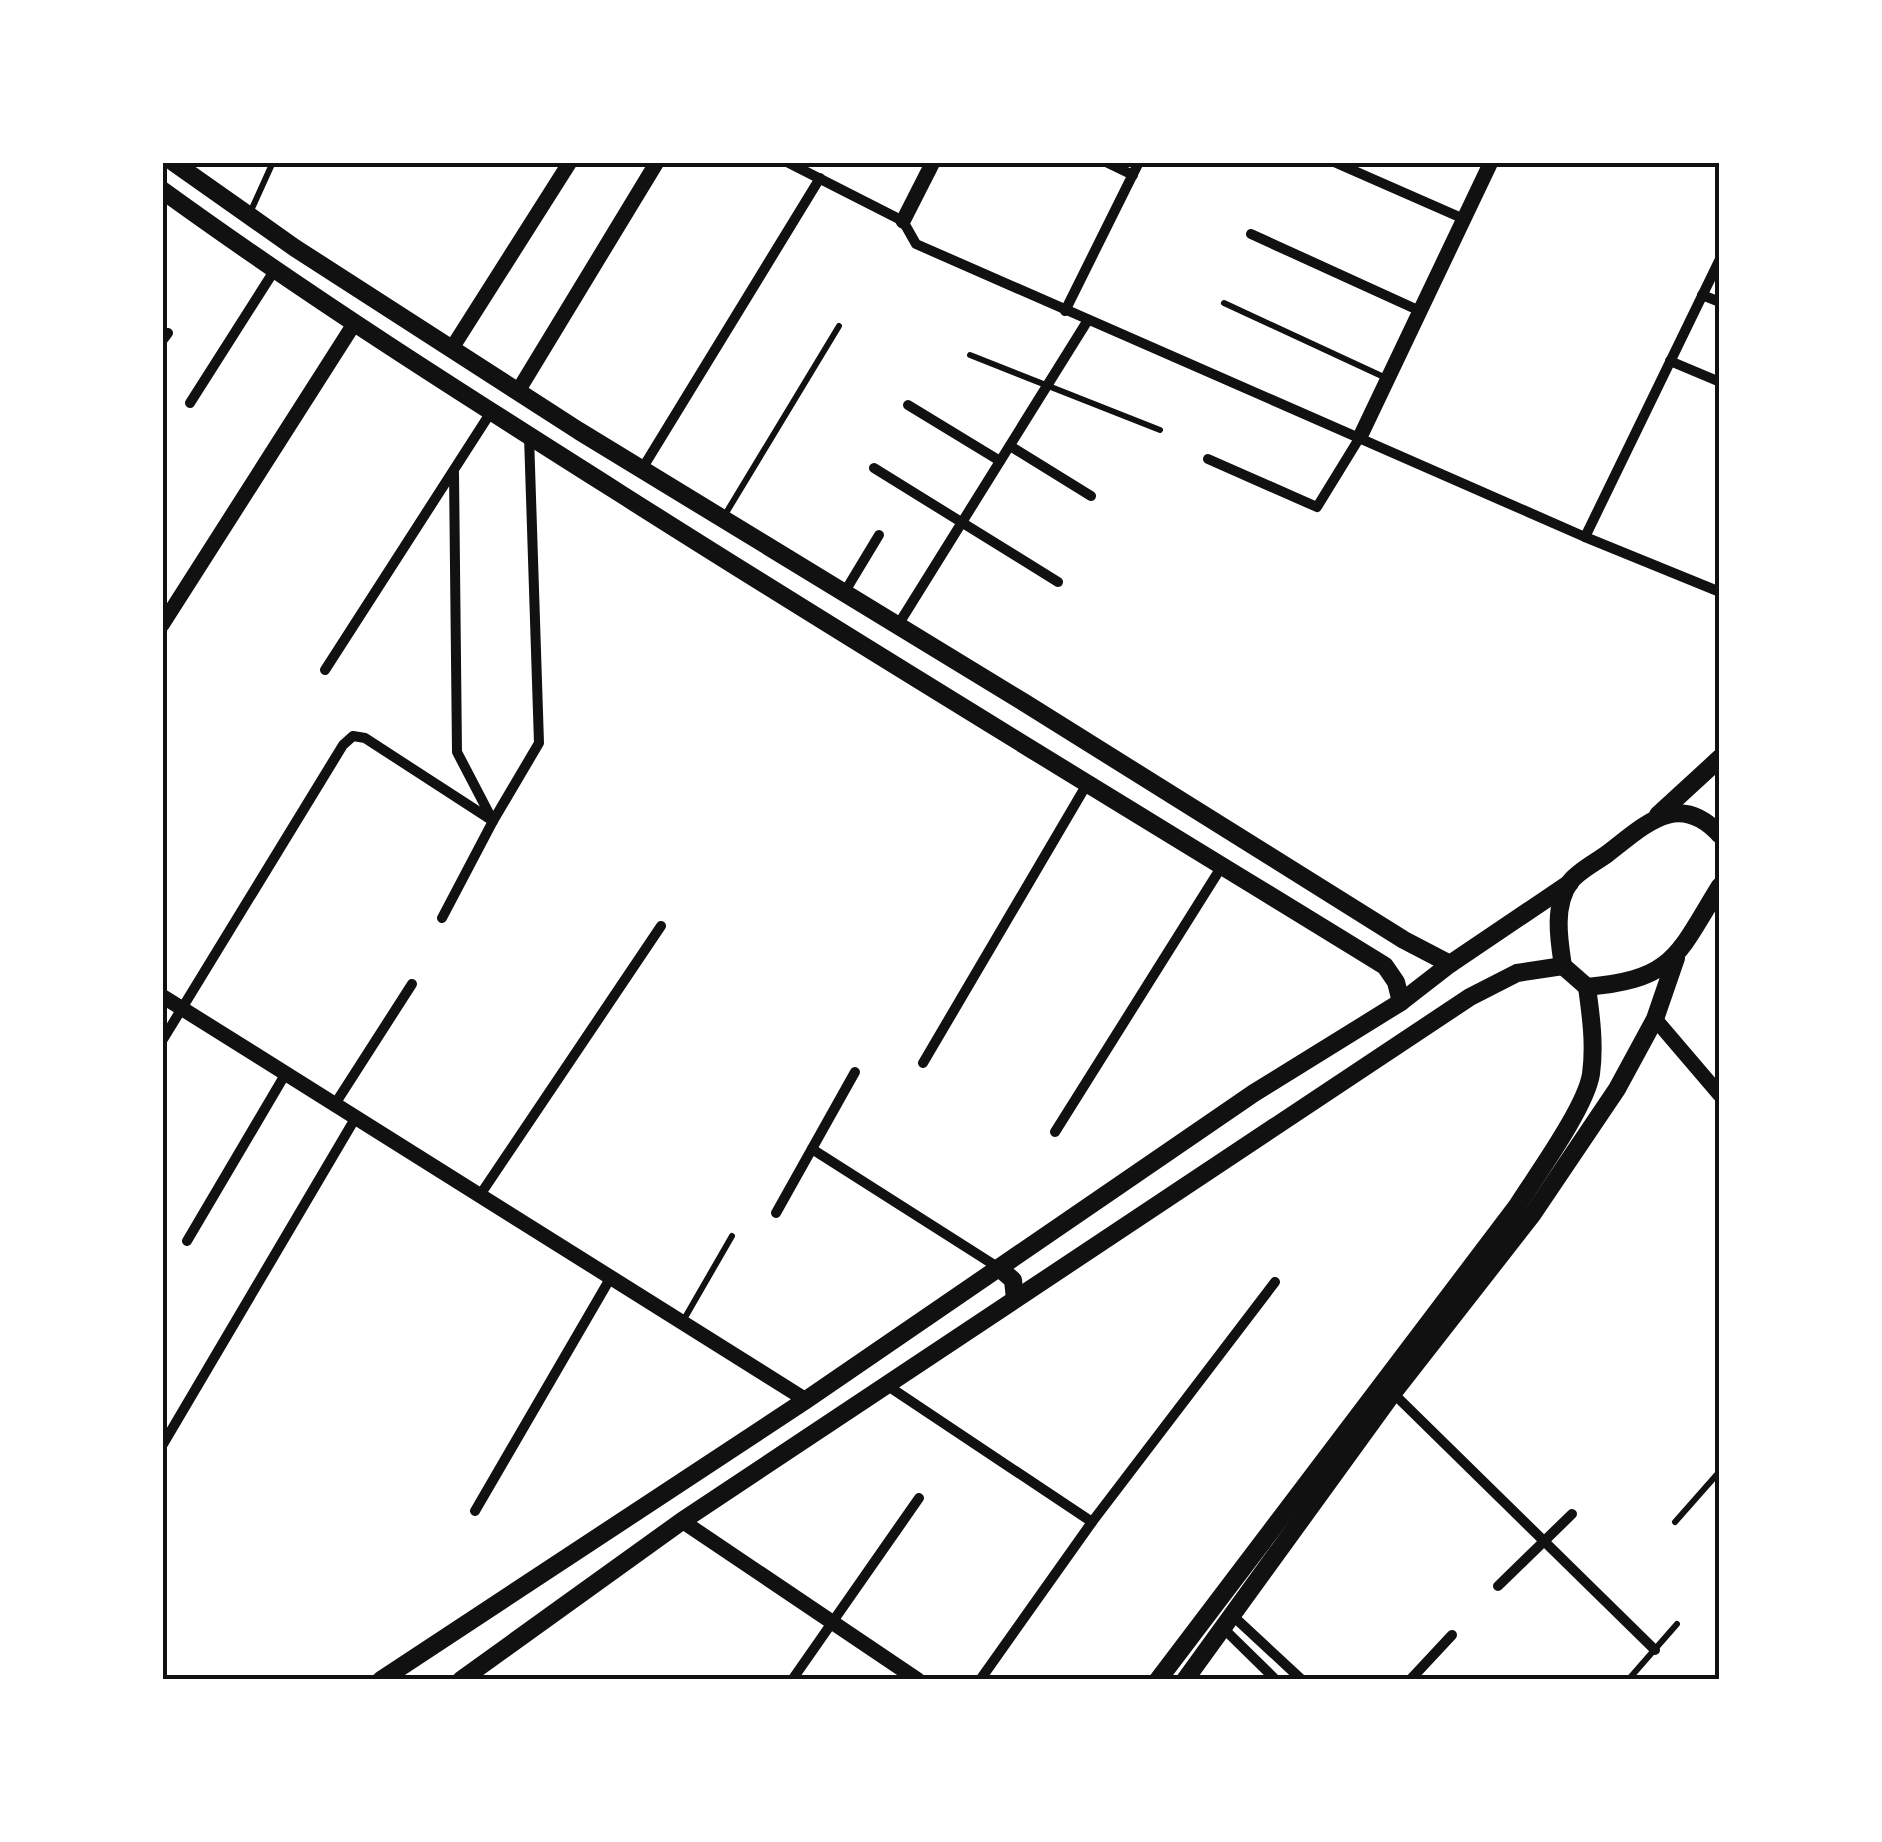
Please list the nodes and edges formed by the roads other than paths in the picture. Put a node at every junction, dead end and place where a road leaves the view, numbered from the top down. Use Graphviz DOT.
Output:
graph roads {
  1 [pos="173,162"];
  2 [pos="273,162"];
  3 [pos="570,162"];
  4 [pos="657,162"];
  5 [pos="787,162"];
  6 [pos="933,162"];
  7 [pos="1106,162"];
  8 [pos="1139,162"];
  9 [pos="1334,162"];
  10 [pos="1491,162"];
  11 [pos="1134,175"];
  12 [pos="820,178"];
  13 [pos="162,190"];
  14 [pos="248,216"];
  15 [pos="1464,219"];
  16 [pos="903,221"];
  17 [pos="1252,234"];
  18 [pos="1720,259"];
  19 [pos="274,271"];
  20 [pos="1702,295"];
  21 [pos="1720,302"];
  22 [pos="1224,303"];
  23 [pos="1065,311"];
  24 [pos="1420,312"];
  25 [pos="1088,320"];
  26 [pos="354,324"];
  27 [pos="839,326"];
  28 [pos="452,348"];
  29 [pos="970,356"];
  30 [pos="1670,361"];
  31 [pos="1388,378"];
  32 [pos="1720,382"];
  33 [pos="1047,386"];
  34 [pos="518,391"];
  35 [pos="190,403"];
  36 [pos="908,405"];
  37 [pos="490,412"];
  38 [pos="1160,430"];
  39 [pos="529,436"];
  40 [pos="1360,437"];
  41 [pos="1010,446"];
  42 [pos="1208,459"];
  43 [pos="1000,462"];
  44 [pos="874,468"];
  45 [pos="642,470"];
  46 [pos="454,473"];
  47 [pos="1091,496"];
  48 [pos="722,518"];
  49 [pos="962,522"];
  50 [pos="879,534"];
  51 [pos="1585,537"];
  52 [pos="1058,582"];
  53 [pos="844,592"];
  54 [pos="1720,592"];
  55 [pos="162,625"];
  56 [pos="898,626"];
  57 [pos="325,670"];
  58 [pos="1720,758"];
  59 [pos="1087,784"];
  60 [pos="1658,815"];
  61 [pos="492,821"];
  62 [pos="1720,835"];
  63 [pos="1222,866"];
  64 [pos="1570,882"];
  65 [pos="1720,886"];
  66 [pos="442,918"];
  67 [pos="661,926"];
  68 [pos="1404,940"];
  69 [pos="1676,958"];
  70 [pos="1450,964"];
  71 [pos="1385,966"];
  72 [pos="1563,966"];
  73 [pos="412,984"];
  74 [pos="1588,987"];
  75 [pos="162,996"];
  76 [pos="1401,1002"];
  77 [pos="182,1008"];
  78 [pos="1656,1020"];
  79 [pos="162,1041"];
  80 [pos="923,1062"];
  81 [pos="855,1072"];
  82 [pos="286,1074"];
  83 [pos="1720,1094"];
  84 [pos="334,1104"];
  85 [pos="356,1117"];
  86 [pos="1055,1132"];
  87 [pos="812,1149"];
  88 [pos="480,1195"];
  89 [pos="776,1214"];
  90 [pos="732,1236"];
  91 [pos="187,1241"];
  92 [pos="1022,1252"];
  93 [pos="999,1268"];
  94 [pos="610,1277"];
  95 [pos="1042,1282"];
  96 [pos="1275,1282"];
  97 [pos="1015,1299"];
  98 [pos="682,1322"];
  99 [pos="888,1386"];
  100 [pos="1393,1393"];
  101 [pos="806,1400"];
  102 [pos="162,1446"];
  103 [pos="1720,1471"];
  104 [pos="919,1498"];
  105 [pos="475,1511"];
  106 [pos="1572,1514"];
  107 [pos="682,1521"];
  108 [pos="1092,1522"];
  109 [pos="1675,1522"];
  110 [pos="1544,1541"];
  111 [pos="1498,1586"];
  112 [pos="1228,1621"];
  113 [pos="832,1622"];
  114 [pos="1677,1624"];
  115 [pos="1452,1635"];
  116 [pos="425,1649"];
  117 [pos="1655,1650"];
  118 [pos="381,1680"];
  119 [pos="392,1680"];
  120 [pos="460,1680"];
  121 [pos="792,1680"];
  122 [pos="918,1680"];
  123 [pos="980,1680"];
  124 [pos="1158,1680"];
  125 [pos="1186,1680"];
  126 [pos="1276,1680"];
  127 [pos="1302,1680"];
  128 [pos="1410,1680"];
  129 [pos="1628,1680"];
  1 -- 14 [label="main road"];
  2 -- 14 [label="lane"];
  3 -- 28 [label="street"];
  4 -- 34 [label="street"];
  5 -- 12 [label="street"];
  6 -- 16 [label="street"];
  7 -- 11 [label="street"];
  8 -- 11 [label="street"];
  9 -- 15 [label="street"];
  10 -- 15 [label="street"];
  11 -- 23 [label="street"];
  12 -- 16 [label="street"];
  12 -- 45 [label="street"];
  13 -- 19 [label="main road"];
  14 -- 28 [label="main road"];
  15 -- 24 [label="street"];
  16 -- 23 [label="street"];
  17 -- 24 [label="street"];
  18 -- 20 [label="street"];
  19 -- 26 [label="main road"];
  19 -- 35 [label="street"];
  20 -- 21 [label="street"];
  20 -- 30 [label="street"];
  22 -- 31 [label="lane"];
  23 -- 25 [label="street"];
  24 -- 31 [label="street"];
  25 -- 33 [label="street"];
  25 -- 40 [label="street"];
  26 -- 37 [label="main road"];
  26 -- 55 [label="street"];
  27 -- 48 [label="lane"];
  28 -- 34 [label="main road"];
  29 -- 33 [label="lane"];
  30 -- 32 [label="street"];
  30 -- 51 [label="street"];
  31 -- 40 [label="street"];
  33 -- 38 [label="lane"];
  33 -- 41 [label="street"];
  34 -- 45 [label="main road"];
  36 -- 43 [label="street"];
  37 -- 39 [label="main road"];
  37 -- 46 [label="street"];
  39 -- 59 [label="main road"];
  39 -- 61 [label="street"];
  40 -- 42 [label="street"];
  40 -- 51 [label="street"];
  41 -- 43 [label="street"];
  41 -- 47 [label="street"];
  43 -- 49 [label="street"];
  44 -- 49 [label="street"];
  45 -- 48 [label="main road"];
  46 -- 57 [label="street"];
  46 -- 61 [label="street"];
  48 -- 53 [label="main road"];
  49 -- 52 [label="street"];
  49 -- 56 [label="street"];
  50 -- 53 [label="street"];
  51 -- 54 [label="street"];
  53 -- 56 [label="main road"];
  56 -- 68 [label="main road"];
  58 -- 60 [label="main road"];
  59 -- 63 [label="main road"];
  59 -- 80 [label="street"];
  60 -- 62 [label="main road"];
  60 -- 64 [label="main road"];
  61 -- 66 [label="street"];
  61 -- 77 [label="street"];
  63 -- 71 [label="main road"];
  63 -- 86 [label="street"];
  64 -- 70 [label="main road"];
  64 -- 72 [label="main road"];
  65 -- 69 [label="main road"];
  67 -- 88 [label="street"];
  68 -- 70 [label="main road"];
  68 -- 71 [label="main road"];
  69 -- 74 [label="main road"];
  69 -- 78 [label="main road"];
  70 -- 76 [label="main road"];
  71 -- 76 [label="main road"];
  72 -- 74 [label="main road"];
  72 -- 95 [label="main road"];
  73 -- 84 [label="street"];
  74 -- 124 [label="main road"];
  75 -- 77 [label="street"];
  76 -- 92 [label="main road"];
  77 -- 79 [label="street"];
  77 -- 82 [label="street"];
  78 -- 83 [label="street"];
  78 -- 100 [label="main road"];
  81 -- 87 [label="street"];
  82 -- 84 [label="street"];
  82 -- 91 [label="street"];
  84 -- 85 [label="street"];
  85 -- 88 [label="street"];
  85 -- 102 [label="street"];
  87 -- 89 [label="street"];
  87 -- 93 [label="street"];
  88 -- 94 [label="street"];
  90 -- 98 [label="lane"];
  92 -- 93 [label="main road"];
  92 -- 95 [label="main road"];
  93 -- 97 [label="main road"];
  93 -- 101 [label="main road"];
  94 -- 98 [label="street"];
  94 -- 105 [label="street"];
  95 -- 97 [label="main road"];
  96 -- 108 [label="street"];
  97 -- 99 [label="main road"];
  98 -- 101 [label="street"];
  99 -- 107 [label="main road"];
  99 -- 108 [label="street"];
  100 -- 110 [label="street"];
  100 -- 112 [label="main road"];
  101 -- 116 [label="main road"];
  103 -- 109 [label="lane"];
  104 -- 113 [label="street"];
  106 -- 110 [label="street"];
  107 -- 113 [label="street"];
  107 -- 120 [label="main road"];
  108 -- 123 [label="street"];
  110 -- 111 [label="street"];
  110 -- 117 [label="street"];
  112 -- 125 [label="main road"];
  112 -- 126 [label="street"];
  112 -- 127 [label="street"];
  113 -- 121 [label="street"];
  113 -- 122 [label="street"];
  114 -- 117 [label="lane"];
  115 -- 128 [label="street"];
  116 -- 118 [label="main road"];
  116 -- 119 [label="main road"];
  117 -- 129 [label="lane"];
}
